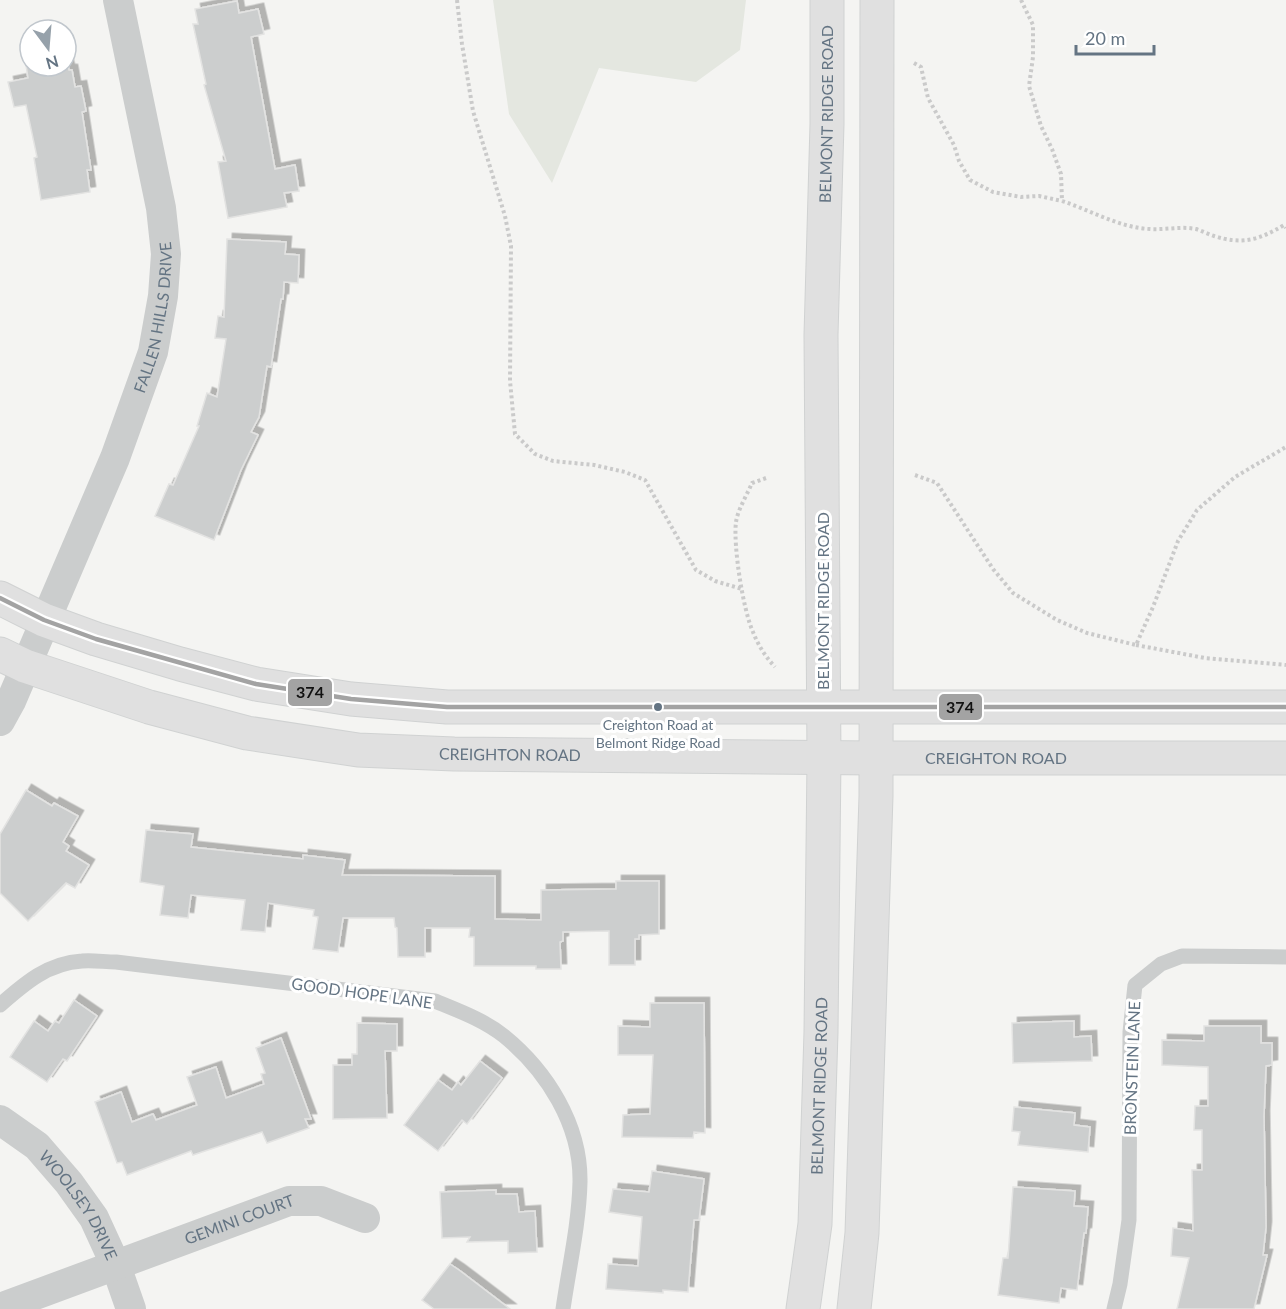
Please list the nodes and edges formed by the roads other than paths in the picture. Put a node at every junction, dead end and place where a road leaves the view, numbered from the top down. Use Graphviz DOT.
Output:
graph roads {
  1 [pos="118,0"];
  2 [pos="827,0"];
  3 [pos="877,0"];
  4 [pos="0,598"];
  5 [pos="44,620"];
  6 [pos="12,660"];
  7 [pos="823,706"];
  8 [pos="876,707"];
  9 [pos="1286,707"];
  10 [pos="0,721"];
  11 [pos="824,758"];
  12 [pos="876,758"];
  13 [pos="1286,758"];
  14 [pos="1286,957"];
  15 [pos="0,1005"];
  16 [pos="0,1120"];
  17 [pos="365,1218"];
  18 [pos="116,1266"];
  19 [pos="0,1308"];
  20 [pos="131,1309"];
  21 [pos="563,1309"];
  22 [pos="803,1309"];
  23 [pos="854,1309"];
  24 [pos="1114,1309"];
  1 -- 5 [label="street, FALLEN HILLS DRIVE"];
  2 -- 7 [label="main road, BELMONT RIDGE ROAD"];
  3 -- 8 [label="main road"];
  4 -- 5 [label="main road"];
  5 -- 6 [label="street, FALLEN HILLS DRIVE"];
  5 -- 7 [label="main road"];
  6 -- 10 [label="street, FALLEN HILLS DRIVE"];
  6 -- 11 [label="main road, CREIGHTON ROAD"];
  7 -- 8 [label="main road"];
  7 -- 11 [label="main road, BELMONT RIDGE ROAD"];
  8 -- 9 [label="main road"];
  8 -- 12 [label="main road"];
  11 -- 12 [label="main road, CREIGHTON ROAD"];
  11 -- 22 [label="main road, BELMONT RIDGE ROAD"];
  12 -- 13 [label="main road, CREIGHTON ROAD"];
  12 -- 23 [label="main road"];
  14 -- 24 [label="lane, BRONSTEIN LANE"];
  15 -- 21 [label="lane, GOOD HOPE LANE"];
  16 -- 18 [label="street, WOOLSEY DRIVE"];
  17 -- 18 [label="street, GEMINI COURT"];
  18 -- 19 [label="street, GEMINI COURT"];
  18 -- 20 [label="street, WOOLSEY DRIVE"];
}
